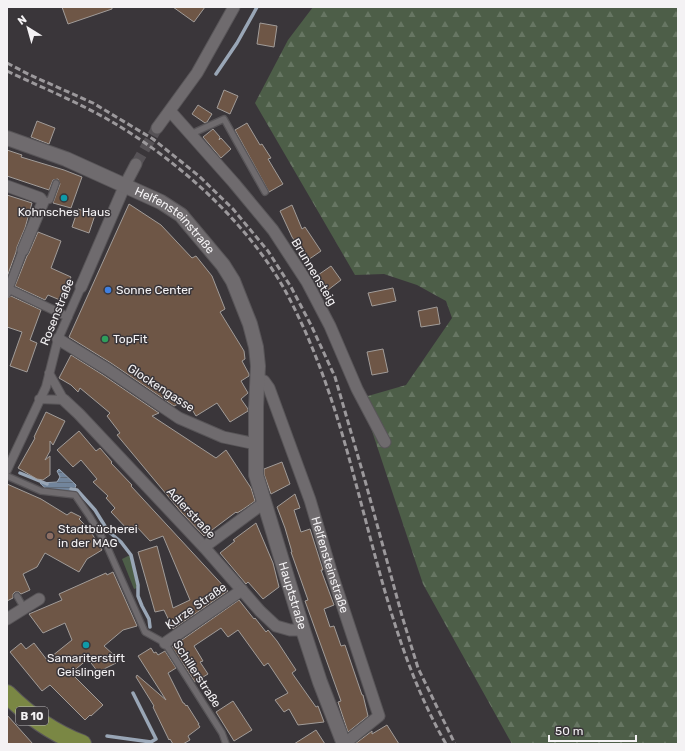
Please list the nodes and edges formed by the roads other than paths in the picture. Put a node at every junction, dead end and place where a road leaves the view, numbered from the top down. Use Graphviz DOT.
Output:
graph roads {
  1 [pos="234,7"];
  2 [pos="170,111"];
  3 [pos="157,128"];
  4 [pos="191,134"];
  5 [pos="7,138"];
  6 [pos="136,164"];
  7 [pos="56,183"];
  8 [pos="7,186"];
  9 [pos="125,186"];
  10 [pos="265,192"];
  11 [pos="43,202"];
  12 [pos="23,250"];
  13 [pos="81,287"];
  14 [pos="8,290"];
  15 [pos="68,317"];
  16 [pos="58,339"];
  17 [pos="49,373"];
  18 [pos="258,379"];
  19 [pos="39,399"];
  20 [pos="64,400"];
  21 [pos="384,442"];
  22 [pos="256,444"];
  23 [pos="7,470"];
  24 [pos="7,476"];
  25 [pos="265,502"];
  26 [pos="204,547"];
  27 [pos="242,590"];
  28 [pos="17,596"];
  29 [pos="39,599"];
  30 [pos="24,608"];
  31 [pos="7,619"];
  32 [pos="303,630"];
  33 [pos="165,643"];
  34 [pos="7,694"];
  35 [pos="82,744"];
  36 [pos="226,744"];
  37 [pos="344,744"];
  1 -- 2 [label="street"];
  2 -- 3 [label="street"];
  2 -- 4 [label="street, Brunnensteig"];
  4 -- 10 [label="lane"];
  4 -- 21 [label="street, Brunnensteig"];
  5 -- 9 [label="street, Helfensteinstraße"];
  6 -- 9 [label="street"];
  7 -- 11 [label="lane"];
  8 -- 11 [label="street"];
  9 -- 13 [label="street, Rosenstraße"];
  9 -- 18 [label="street, Helfensteinstraße"];
  11 -- 12 [label="street"];
  12 -- 14 [label="street"];
  13 -- 15 [label="street, Rosenstraße"];
  14 -- 15 [label="street"];
  15 -- 16 [label="street, Rosenstraße"];
  16 -- 17 [label="street, Rosenstraße"];
  16 -- 22 [label="street, Glockengasse"];
  17 -- 19 [label="street, Rosenstraße"];
  17 -- 20 [label="street"];
  18 -- 22 [label="street, Helfensteinstraße"];
  18 -- 37 [label="street, Helfensteinstraße"];
  19 -- 20 [label="street"];
  19 -- 23 [label="street, Rosenstraße"];
  20 -- 26 [label="street, Adlerstraße"];
  22 -- 25 [label="street, Hauptstraße"];
  24 -- 33 [label="lane, Schillerstraße"];
  25 -- 26 [label="street"];
  25 -- 32 [label="street, Hauptstraße"];
  26 -- 27 [label="street, Adlerstraße"];
  27 -- 32 [label="street, Adlerstraße"];
  27 -- 33 [label="street, Kurze Straße"];
  28 -- 30 [label="lane"];
  29 -- 30 [label="street"];
  30 -- 31 [label="street"];
  32 -- 37 [label="street, Hauptstraße"];
  33 -- 36 [label="lane, Schillerstraße"];
  34 -- 35 [label="main road, B 10"];
}
